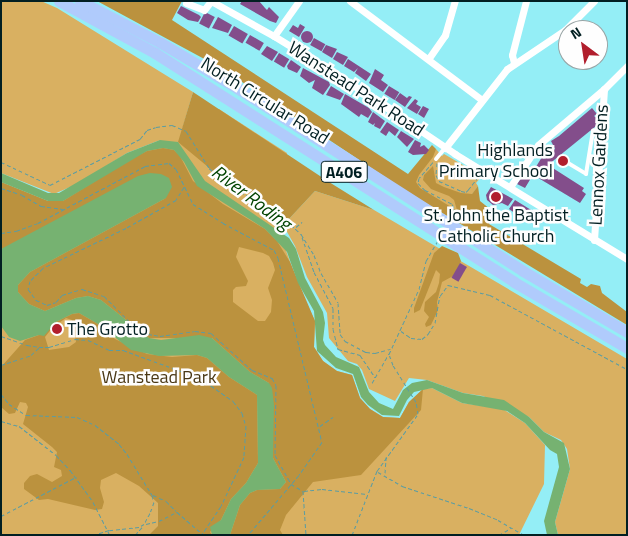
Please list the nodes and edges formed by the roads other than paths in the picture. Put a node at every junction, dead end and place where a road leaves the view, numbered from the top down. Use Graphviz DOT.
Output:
graph roads {
  1 [pos="59,1"];
  2 [pos="80,1"];
  3 [pos="211,1"];
  4 [pos="299,1"];
  5 [pos="350,1"];
  6 [pos="455,1"];
  7 [pos="526,1"];
  8 [pos="594,1"];
  9 [pos="186,3"];
  10 [pos="274,36"];
  11 [pos="429,58"];
  12 [pos="514,63"];
  13 [pos="627,66"];
  14 [pos="604,89"];
  15 [pos="482,100"];
  16 [pos="602,128"];
  17 [pos="445,148"];
  18 [pos="436,159"];
  19 [pos="563,160"];
  20 [pos="510,187"];
  21 [pos="594,240"];
  22 [pos="627,259"];
  23 [pos="627,332"];
  24 [pos="627,348"];
  1 -- 24 [label="highway, North Circular Road / A406"];
  2 -- 23 [label="highway, North Circular Road / A406"];
  3 -- 9 [label="street"];
  3 -- 10 [label="street, Wanstead Park Road"];
  4 -- 10 [label="street"];
  5 -- 11 [label="street"];
  6 -- 11 [label="street"];
  7 -- 12 [label="street"];
  8 -- 12 [label="street"];
  10 -- 17 [label="street, Wanstead Park Road"];
  11 -- 15 [label="street"];
  12 -- 15 [label="street"];
  13 -- 14 [label="street"];
  14 -- 16 [label="street, Lennox Gardens"];
  14 -- 20 [label="street"];
  15 -- 17 [label="street"];
  16 -- 19 [label="lane"];
  16 -- 21 [label="street, Lennox Gardens"];
  17 -- 18 [label="lane"];
  17 -- 20 [label="street, Wanstead Park Road"];
  20 -- 21 [label="street, Wanstead Park Road"];
  21 -- 22 [label="street, Wanstead Park Road"];
}
